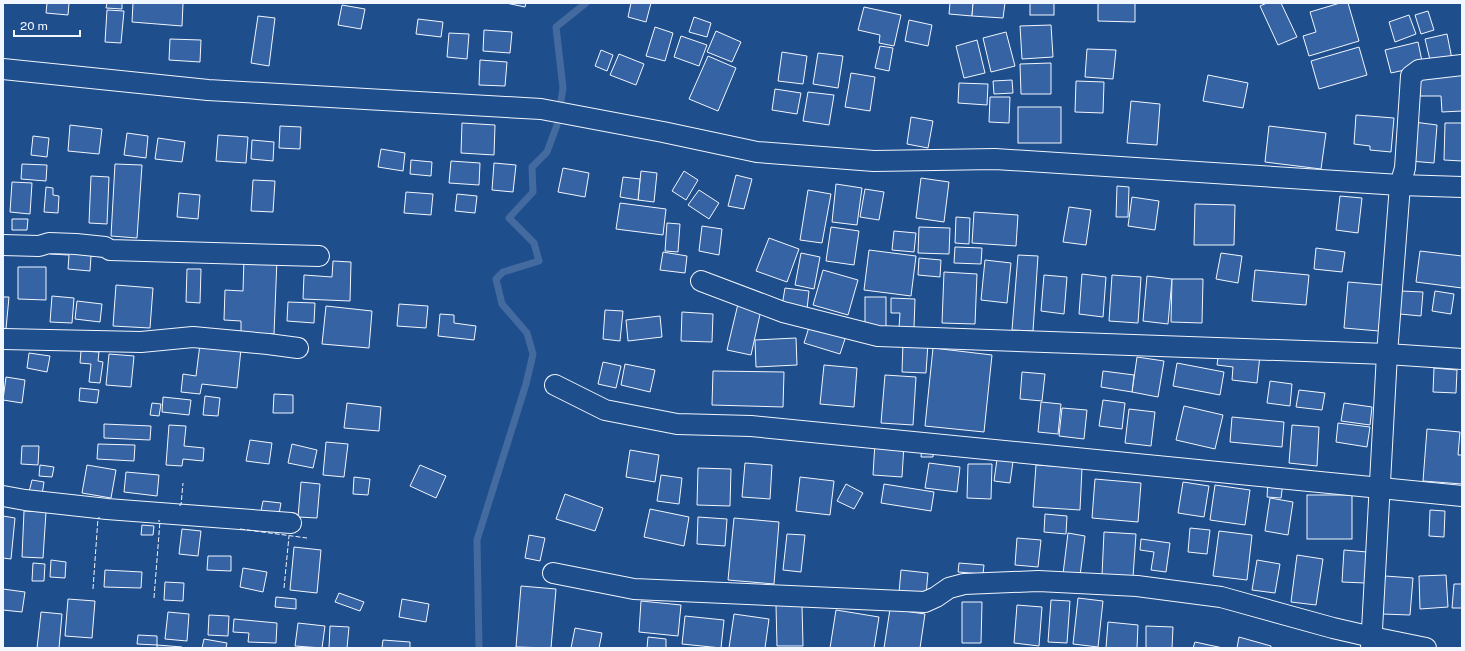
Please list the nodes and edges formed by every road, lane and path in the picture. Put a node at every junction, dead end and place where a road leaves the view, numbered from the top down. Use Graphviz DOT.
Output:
graph roads {
  1 [pos="1462,66"];
  2 [pos="3,69"];
  3 [pos="1400,185"];
  4 [pos="1462,187"];
  5 [pos="3,245"];
  6 [pos="319,256"];
  7 [pos="701,281"];
  8 [pos="3,338"];
  9 [pos="298,348"];
  10 [pos="1387,354"];
  11 [pos="1462,359"];
  12 [pos="554,385"];
  13 [pos="1380,488"];
  14 [pos="3,496"];
  15 [pos="1462,496"];
  16 [pos="291,523"];
  17 [pos="553,573"];
  18 [pos="1371,643"];
  19 [pos="1426,648"];
  1 -- 3 [label="street"];
  2 -- 3 [label="street"];
  3 -- 4 [label="street"];
  3 -- 10 [label="street"];
  5 -- 6 [label="street"];
  7 -- 10 [label="street"];
  8 -- 9 [label="street"];
  10 -- 11 [label="street"];
  10 -- 13 [label="street"];
  12 -- 13 [label="street"];
  13 -- 15 [label="street"];
  13 -- 18 [label="street"];
  14 -- 16 [label="street"];
  17 -- 18 [label="street"];
  18 -- 19 [label="street"];
}
